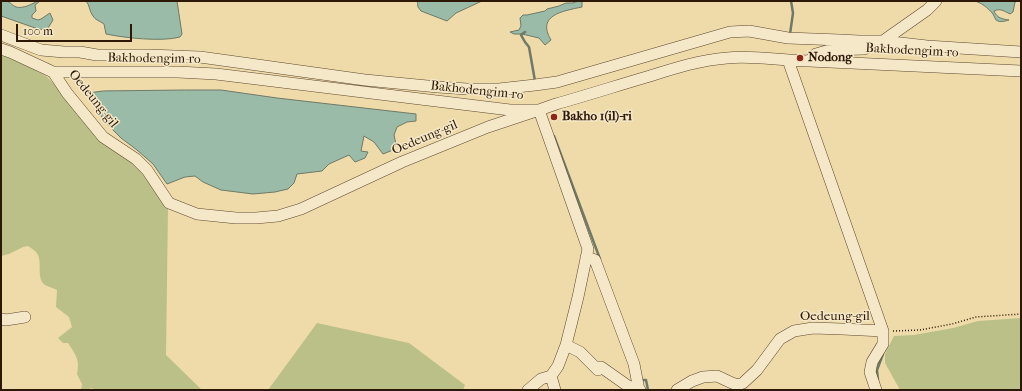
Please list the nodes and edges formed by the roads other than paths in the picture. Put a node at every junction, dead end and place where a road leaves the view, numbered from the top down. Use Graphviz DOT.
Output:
graph roads {
  1 [pos="936,1"];
  2 [pos="1,35"];
  3 [pos="883,41"];
  4 [pos="1,49"];
  5 [pos="1021,52"];
  6 [pos="788,60"];
  7 [pos="809,61"];
  8 [pos="1021,71"];
  9 [pos="53,72"];
  10 [pos="539,110"];
  11 [pos="586,257"];
  12 [pos="25,317"];
  13 [pos="1,319"];
  14 [pos="883,331"];
  15 [pos="566,346"];
  16 [pos="551,376"];
  17 [pos="637,389"];
  18 [pos="528,390"];
  19 [pos="555,390"];
  20 [pos="677,390"];
  21 [pos="876,390"];
  1 -- 3 [label="street"];
  2 -- 3 [label="street"];
  3 -- 5 [label="street"];
  3 -- 7 [label="street"];
  4 -- 9 [label="street, Bakhodengim-ro"];
  6 -- 7 [label="street, Bakhodengim-ro"];
  6 -- 10 [label="street, Bakhodengim-ro"];
  6 -- 14 [label="street"];
  7 -- 8 [label="street, Bakhodengim-ro"];
  9 -- 10 [label="street, Bakhodengim-ro"];
  9 -- 10 [label="street, Oedeung-gil"];
  10 -- 11 [label="street"];
  11 -- 15 [label="street"];
  11 -- 17 [label="street"];
  12 -- 13 [label="street"];
  14 -- 20 [label="street, Oedeung-gil"];
  14 -- 21 [label="street"];
  15 -- 16 [label="street"];
  15 -- 17 [label="street"];
  16 -- 18 [label="street"];
  16 -- 19 [label="street"];
}
